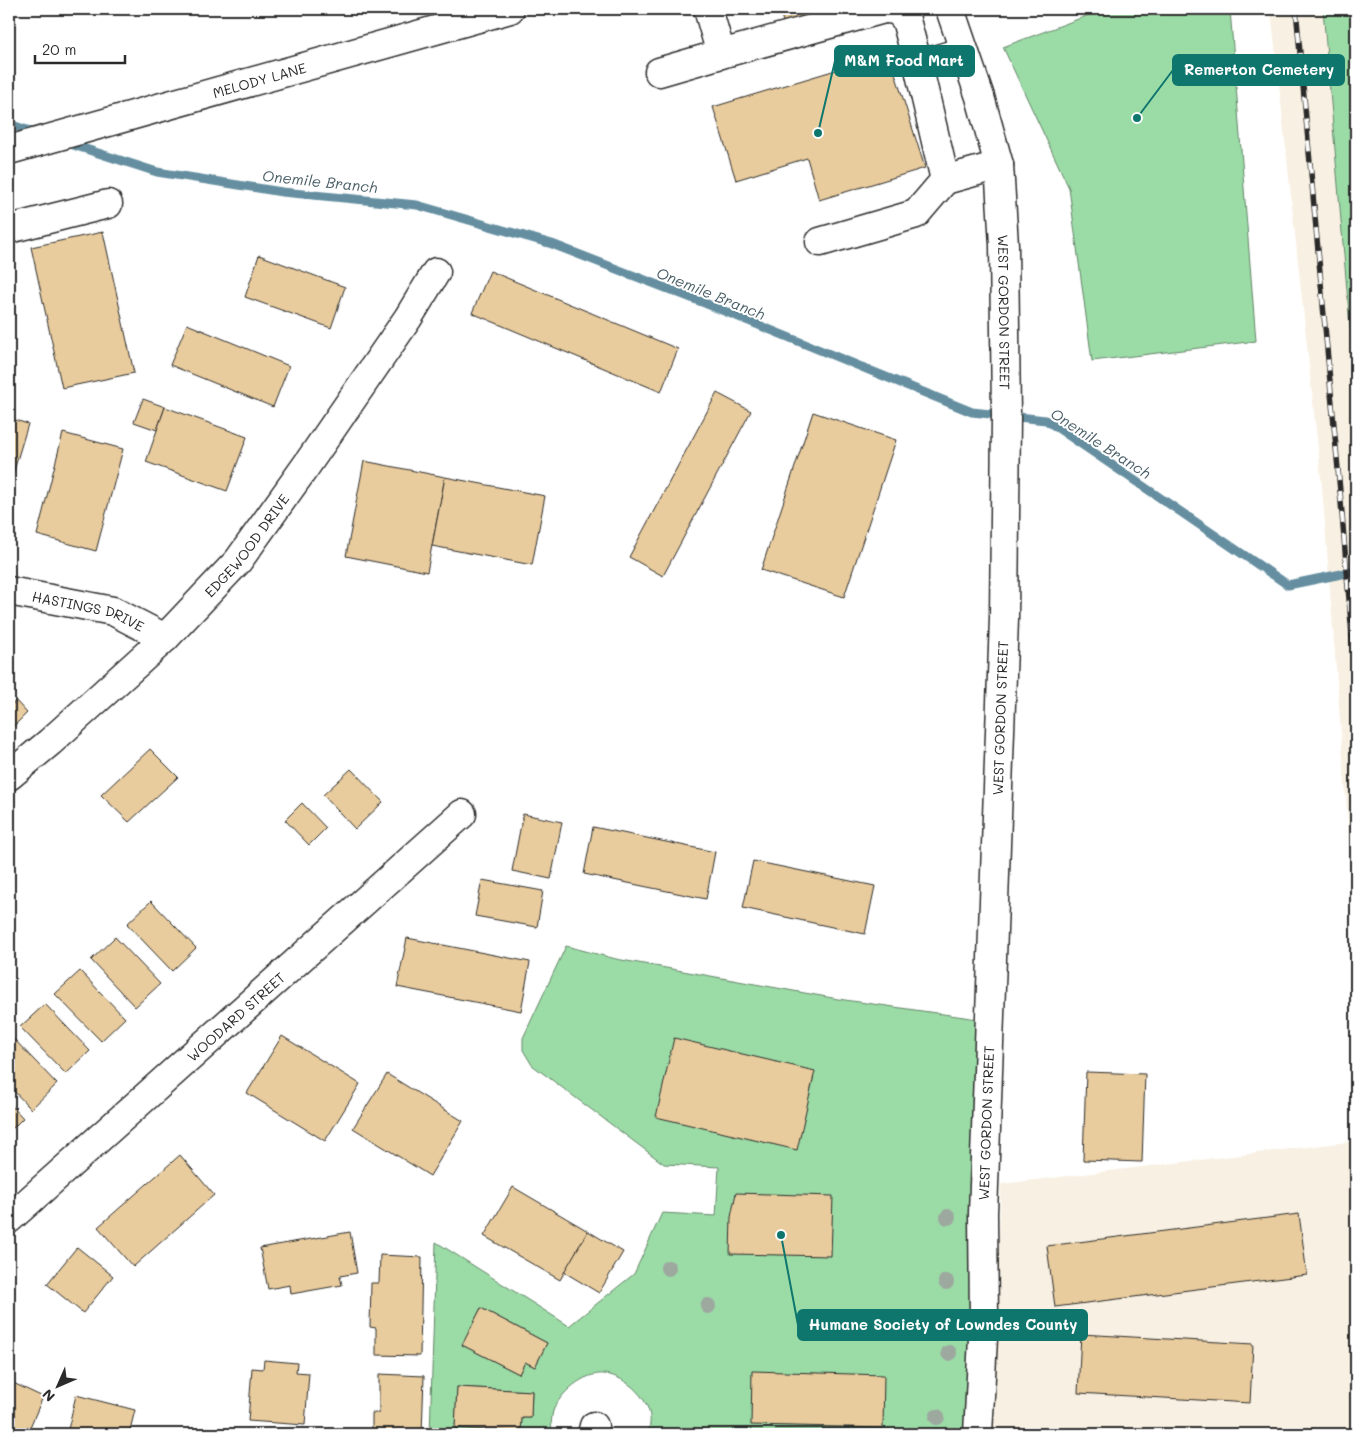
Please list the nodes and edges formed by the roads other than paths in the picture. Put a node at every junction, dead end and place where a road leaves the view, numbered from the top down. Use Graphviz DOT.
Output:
graph roads {
  1 [pos="510,9"];
  2 [pos="708,9"];
  3 [pos="886,9"];
  4 [pos="950,9"];
  5 [pos="855,13"];
  6 [pos="964,51"];
  7 [pos="721,54"];
  8 [pos="918,65"];
  9 [pos="659,72"];
  10 [pos="9,150"];
  11 [pos="999,165"];
  12 [pos="944,180"];
  13 [pos="108,204"];
  14 [pos="9,229"];
  15 [pos="820,242"];
  16 [pos="436,272"];
  17 [pos="9,592"];
  18 [pos="165,638"];
  19 [pos="9,776"];
  20 [pos="462,814"];
  21 [pos="9,1219"];
  22 [pos="978,1434"];
  1 -- 10 [label="street, MELODY LANE"];
  2 -- 7 [label="street"];
  3 -- 5 [label="street"];
  3 -- 8 [label="street"];
  4 -- 6 [label="street, WEST GORDON STREET"];
  5 -- 7 [label="street"];
  6 -- 8 [label="street"];
  6 -- 11 [label="street, WEST GORDON STREET"];
  7 -- 9 [label="street"];
  8 -- 12 [label="street"];
  11 -- 12 [label="street"];
  11 -- 22 [label="street, WEST GORDON STREET"];
  12 -- 15 [label="street"];
  13 -- 14 [label="street"];
  16 -- 18 [label="street, EDGEWOOD DRIVE"];
  17 -- 18 [label="street, HASTINGS DRIVE"];
  18 -- 19 [label="street, EDGEWOOD DRIVE"];
  20 -- 21 [label="street, WOODARD STREET"];
}
